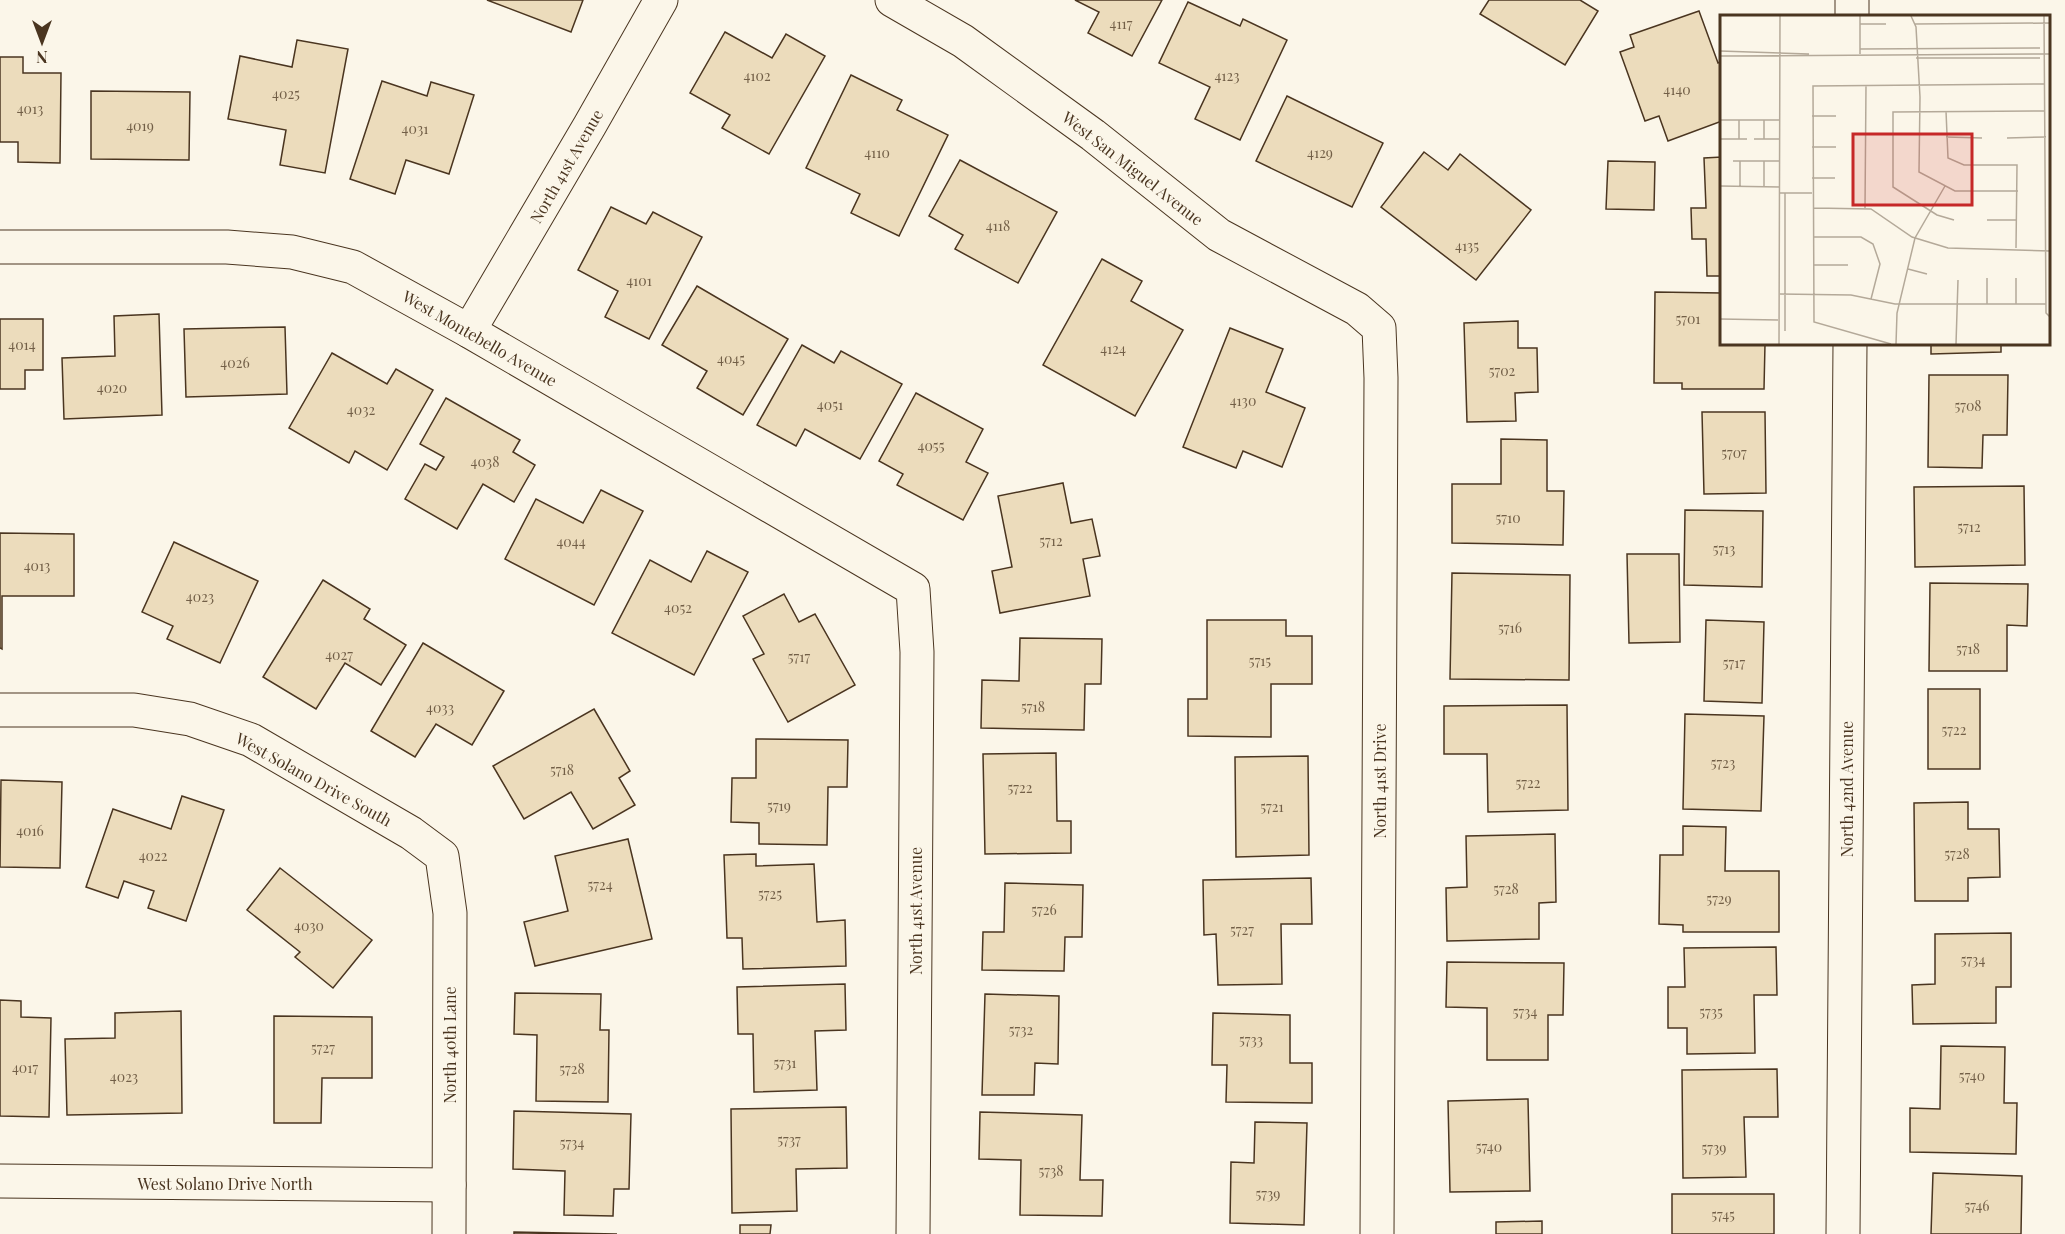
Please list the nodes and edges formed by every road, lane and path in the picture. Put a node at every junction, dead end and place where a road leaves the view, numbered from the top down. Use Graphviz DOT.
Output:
graph roads {
  1 [pos="661,0"];
  2 [pos="892,0"];
  3 [pos="0,247"];
  4 [pos="1379,328"];
  5 [pos="469,331"];
  6 [pos="1850,345"];
  7 [pos="913,589"];
  8 [pos="0,710"];
  9 [pos="442,856"];
  10 [pos="0,1181"];
  11 [pos="449,1185"];
  12 [pos="449,1234"];
  13 [pos="913,1234"];
  14 [pos="1377,1234"];
  15 [pos="1843,1234"];
  1 -- 5 [label="street, North 41st Avenue"];
  2 -- 4 [label="street, West San Miguel Avenue"];
  3 -- 5 [label="street, West Montebello Avenue"];
  4 -- 14 [label="street, North 41st Drive"];
  5 -- 7 [label="street, West Montebello Avenue"];
  6 -- 15 [label="street, North 42nd Avenue"];
  7 -- 13 [label="street, North 41st Avenue"];
  8 -- 9 [label="street, West Solano Drive South"];
  9 -- 11 [label="street, North 40th Lane"];
  10 -- 11 [label="street, West Solano Drive North"];
  11 -- 12 [label="street, North 40th Lane"];
}
